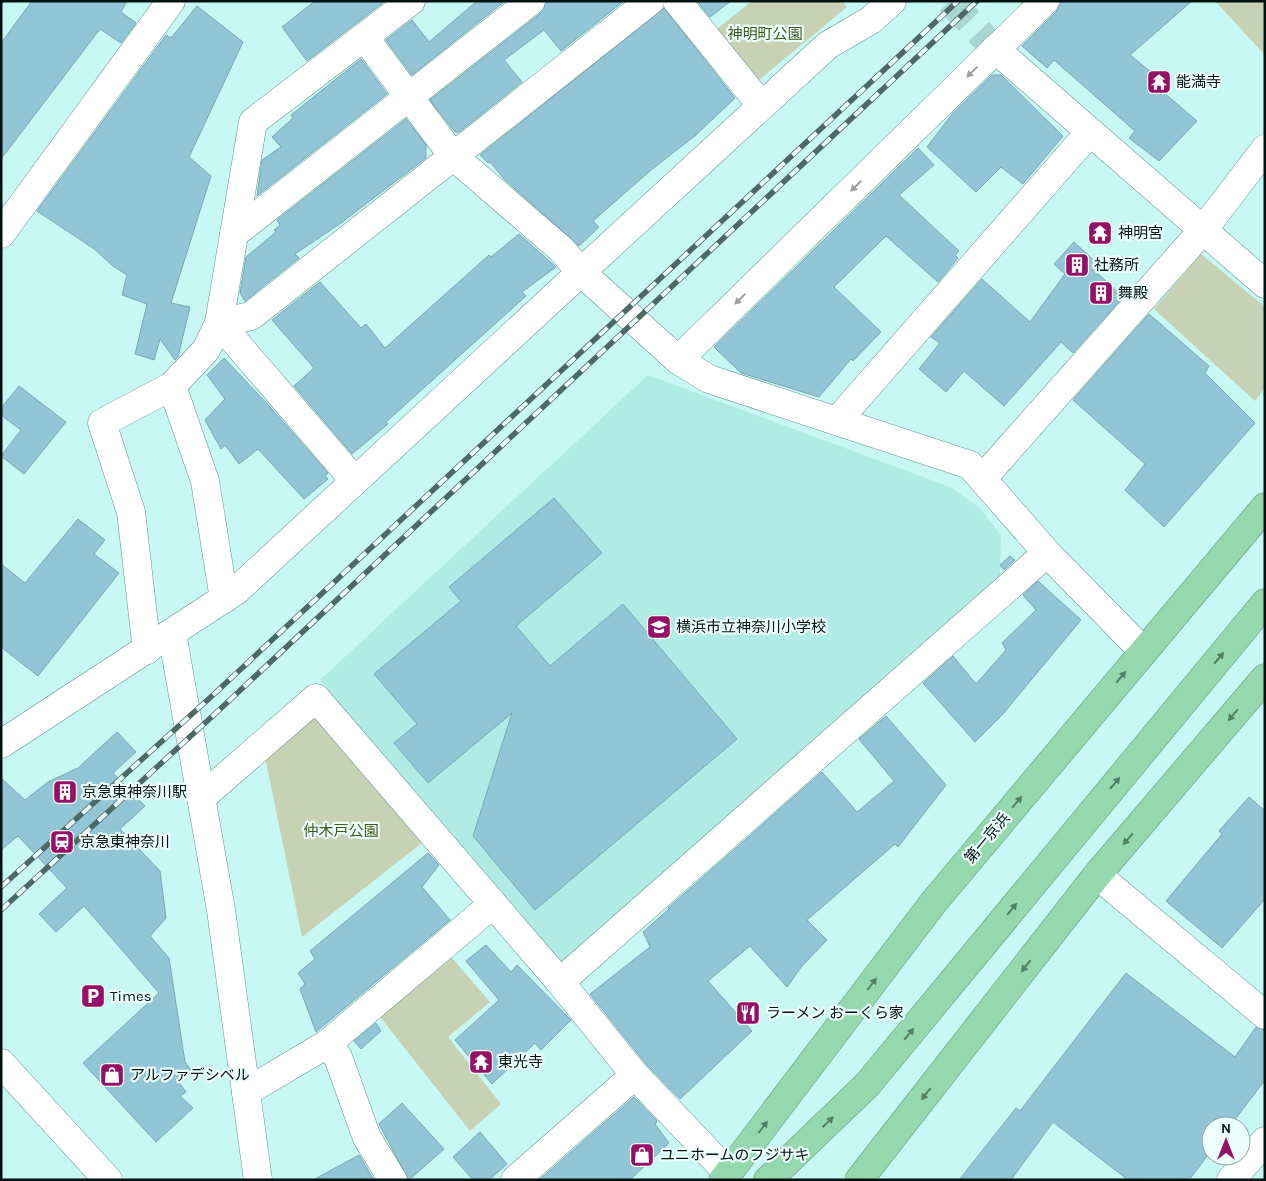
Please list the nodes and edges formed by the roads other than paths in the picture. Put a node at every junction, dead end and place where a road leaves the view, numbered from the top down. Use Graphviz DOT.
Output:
graph roads {
  1 [pos="171,1"];
  2 [pos="411,1"];
  3 [pos="531,1"];
  4 [pos="650,1"];
  5 [pos="678,1"];
  6 [pos="892,1"];
  7 [pos="1045,1"];
  8 [pos="365,38"];
  9 [pos="995,50"];
  10 [pos="408,97"];
  11 [pos="761,105"];
  12 [pos="1090,132"];
  13 [pos="1265,148"];
  14 [pos="453,156"];
  15 [pos="1203,230"];
  16 [pos="1,234"];
  17 [pos="234,234"];
  18 [pos="581,272"];
  19 [pos="1265,284"];
  20 [pos="219,323"];
  21 [pos="678,360"];
  22 [pos="172,386"];
  23 [pos="837,421"];
  24 [pos="982,479"];
  25 [pos="355,481"];
  26 [pos="1265,507"];
  27 [pos="1047,553"];
  28 [pos="224,599"];
  29 [pos="1265,603"];
  30 [pos="172,633"];
  31 [pos="147,650"];
  32 [pos="1143,651"];
  33 [pos="1265,678"];
  34 [pos="1,744"];
  35 [pos="202,798"];
  36 [pos="1097,875"];
  37 [pos="493,904"];
  38 [pos="560,982"];
  39 [pos="1265,1015"];
  40 [pos="327,1044"];
  41 [pos="1,1063"];
  42 [pos="635,1075"];
  43 [pos="246,1092"];
  44 [pos="1265,1141"];
  45 [pos="725,1177"];
  46 [pos="108,1180"];
  47 [pos="258,1180"];
  48 [pos="393,1180"];
  49 [pos="514,1180"];
  50 [pos="768,1180"];
  51 [pos="859,1180"];
  52 [pos="1231,1180"];
  1 -- 16 [label="street"];
  2 -- 8 [label="street"];
  3 -- 10 [label="street"];
  4 -- 14 [label="street"];
  5 -- 11 [label="street"];
  6 -- 11 [label="street"];
  7 -- 9 [label="street"];
  8 -- 10 [label="street"];
  8 -- 17 [label="street"];
  9 -- 12 [label="street"];
  9 -- 21 [label="street, one-way"];
  10 -- 14 [label="street"];
  10 -- 17 [label="street"];
  11 -- 18 [label="street"];
  12 -- 15 [label="street"];
  12 -- 23 [label="street"];
  13 -- 15 [label="street"];
  14 -- 18 [label="street"];
  14 -- 20 [label="street"];
  15 -- 19 [label="street"];
  15 -- 24 [label="street"];
  17 -- 20 [label="street"];
  18 -- 21 [label="street"];
  18 -- 25 [label="street"];
  20 -- 22 [label="street"];
  20 -- 25 [label="street"];
  21 -- 23 [label="street"];
  22 -- 28 [label="street"];
  22 -- 31 [label="street"];
  23 -- 24 [label="street"];
  24 -- 27 [label="street"];
  25 -- 28 [label="street"];
  26 -- 32 [label="highway, 第一京浜"];
  27 -- 32 [label="street"];
  27 -- 38 [label="street"];
  28 -- 30 [label="street"];
  50 -- 29 [label="highway, one-way"];
  30 -- 31 [label="street"];
  30 -- 35 [label="street"];
  31 -- 34 [label="street"];
  45 -- 32 [label="highway, 第一京浜, one-way"];
  33 -- 36 [label="highway, one-way"];
  35 -- 37 [label="street"];
  35 -- 43 [label="street"];
  36 -- 39 [label="street"];
  36 -- 51 [label="highway, one-way"];
  37 -- 38 [label="street"];
  37 -- 40 [label="street"];
  38 -- 42 [label="street"];
  40 -- 43 [label="street"];
  40 -- 48 [label="street"];
  41 -- 46 [label="street"];
  42 -- 45 [label="street"];
  42 -- 49 [label="street"];
  43 -- 47 [label="street"];
  44 -- 52 [label="street"];
}
